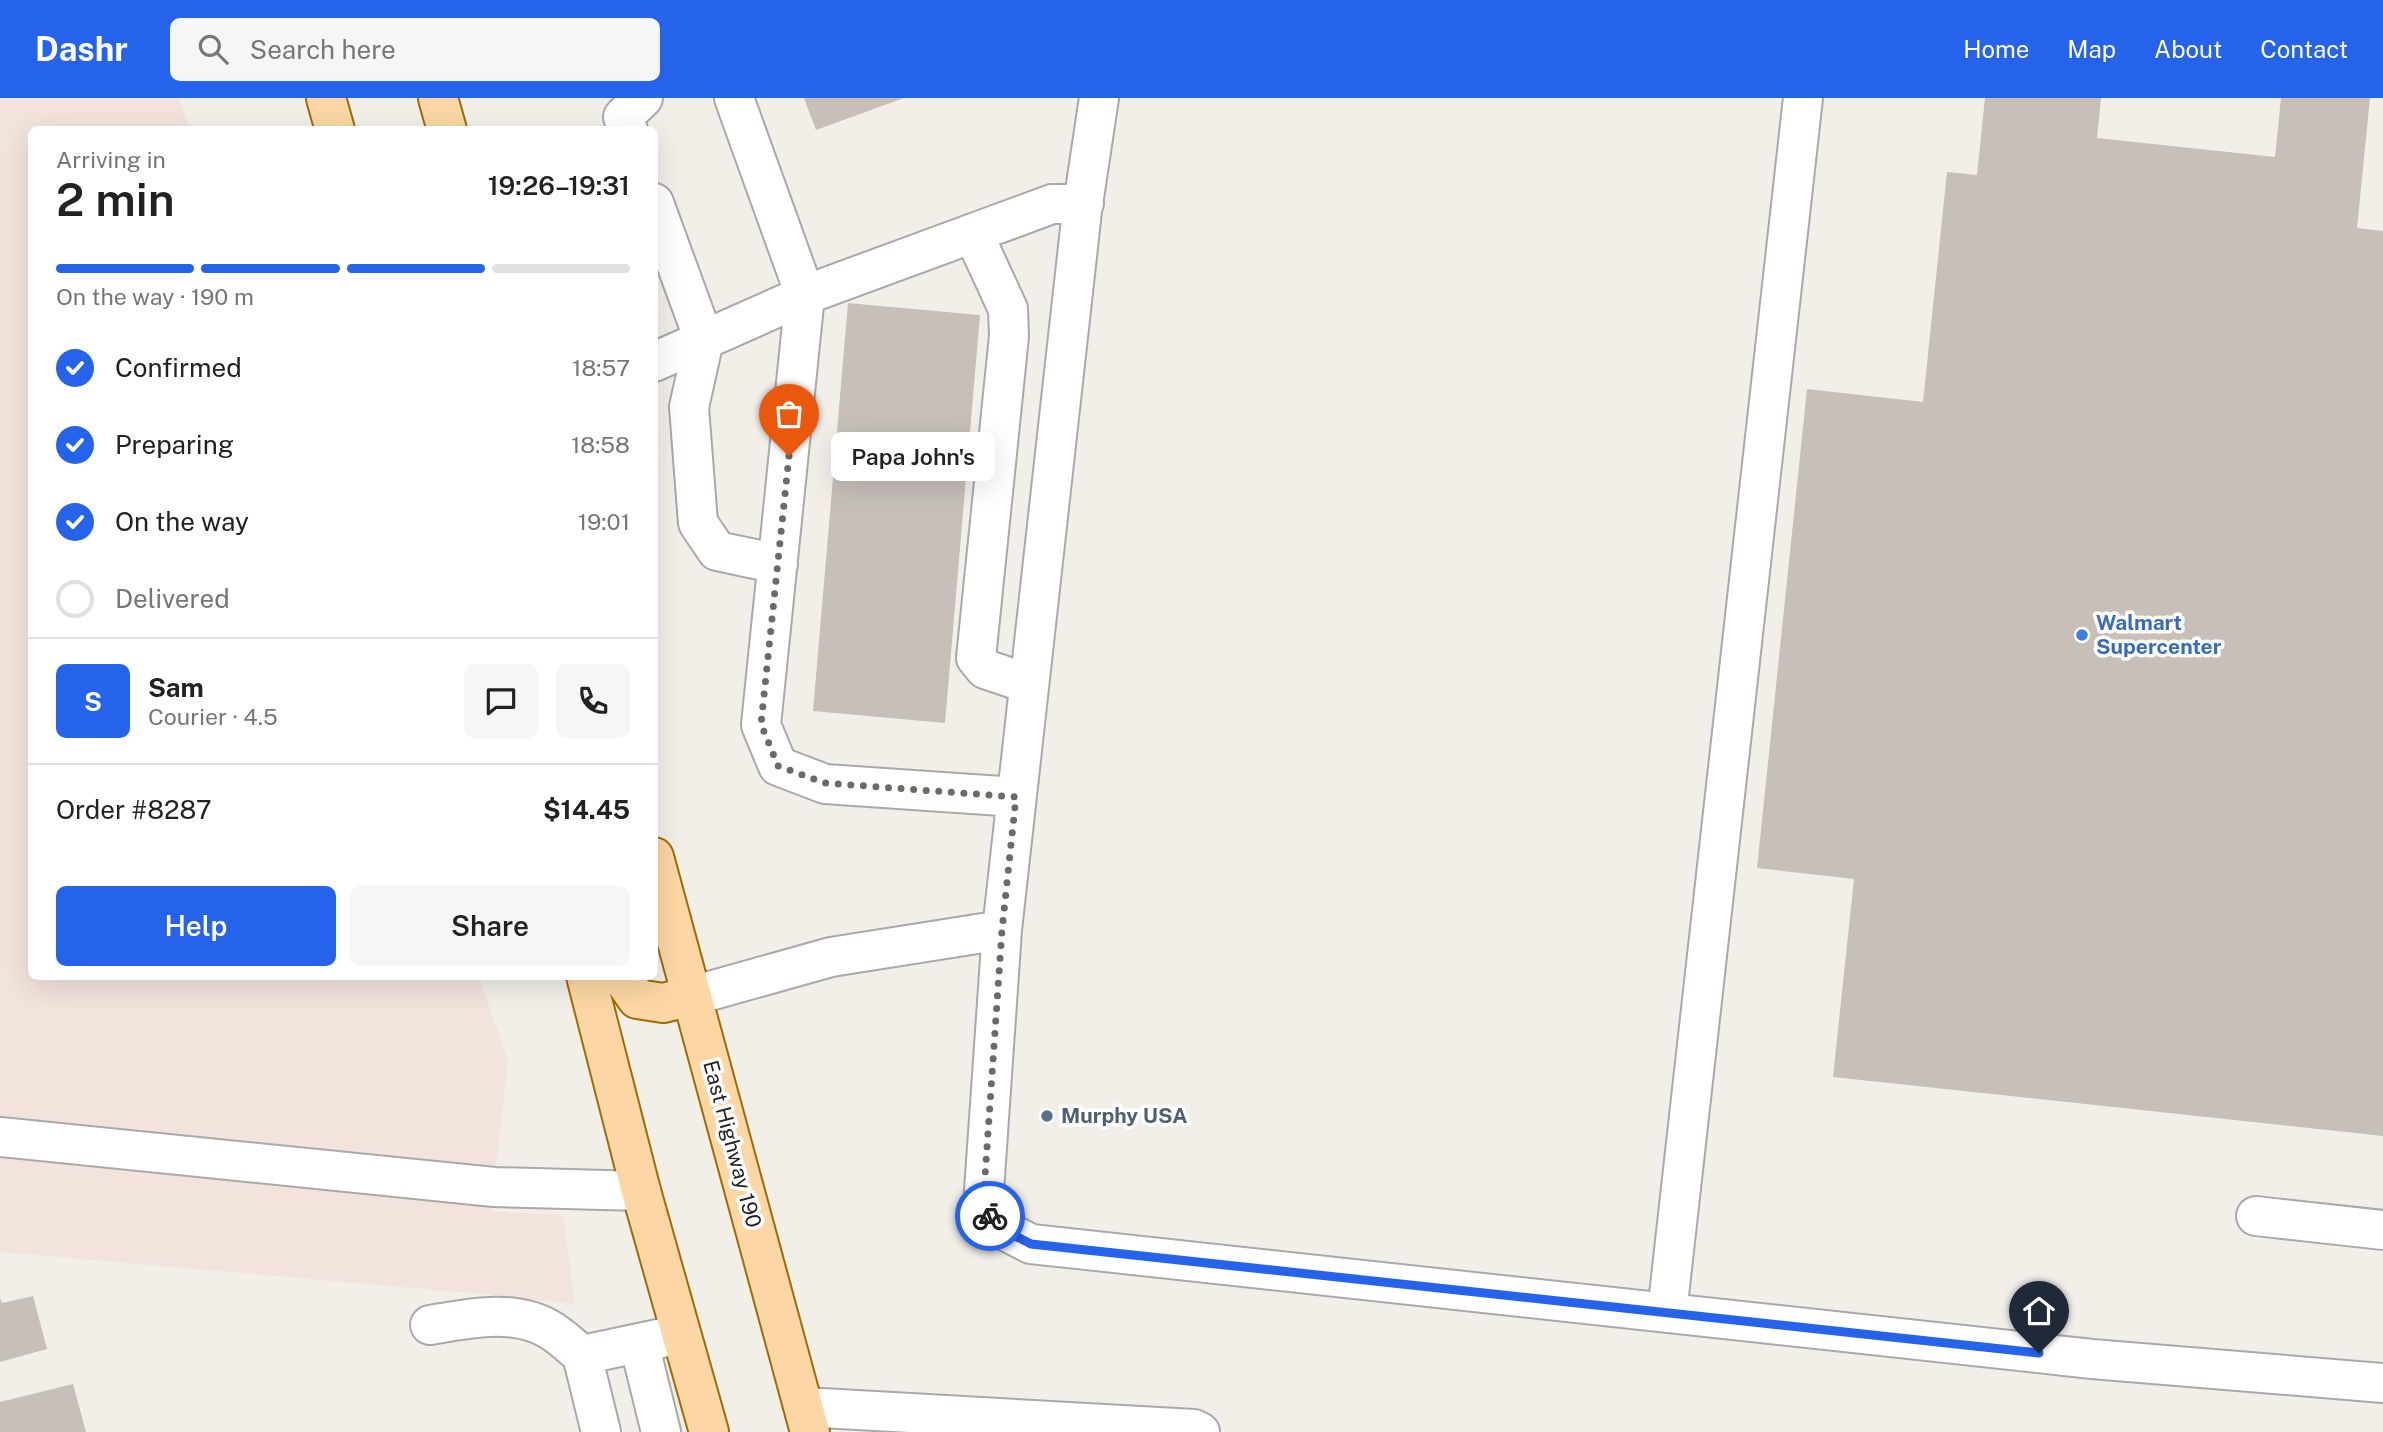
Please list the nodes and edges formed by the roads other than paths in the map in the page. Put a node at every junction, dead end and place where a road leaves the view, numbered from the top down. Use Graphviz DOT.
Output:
graph roads {
  1 [pos="326,98"];
  2 [pos="438,98"];
  3 [pos="643,98"];
  4 [pos="734,98"];
  5 [pos="1099,98"];
  6 [pos="1803,98"];
  7 [pos="334,126"];
  8 [pos="446,126"];
  9 [pos="626,126"];
  10 [pos="1084,203"];
  11 [pos="658,215"];
  12 [pos="973,233"];
  13 [pos="805,295"];
  14 [pos="704,340"];
  15 [pos="658,360"];
  16 [pos="778,564"];
  17 [pos="1029,684"];
  18 [pos="1016,797"];
  19 [pos="658,872"];
  20 [pos="1002,930"];
  21 [pos="587,980"];
  22 [pos="624,980"];
  23 [pos="692,996"];
  24 [pos="0,1136"];
  25 [pos="641,1191"];
  26 [pos="2256,1216"];
  27 [pos="2383,1230"];
  28 [pos="1667,1313"];
  29 [pos="430,1325"];
  30 [pos="681,1334"];
  31 [pos="639,1343"];
  32 [pos="582,1354"];
  33 [pos="2383,1383"];
  34 [pos="807,1419"];
  35 [pos="601,1432"];
  36 [pos="661,1432"];
  37 [pos="709,1432"];
  38 [pos="1200,1432"];
  1 -- 7 [label="main road"];
  2 -- 8 [label="main road"];
  3 -- 9 [label="lane"];
  4 -- 13 [label="lane"];
  5 -- 10 [label="lane"];
  6 -- 28 [label="lane"];
  10 -- 12 [label="lane"];
  10 -- 17 [label="lane"];
  11 -- 14 [label="lane"];
  12 -- 13 [label="lane"];
  12 -- 17 [label="lane"];
  13 -- 14 [label="lane"];
  13 -- 16 [label="lane"];
  14 -- 15 [label="lane"];
  14 -- 16 [label="lane"];
  16 -- 18 [label="lane"];
  17 -- 18 [label="lane"];
  18 -- 20 [label="lane"];
  19 -- 23 [label="main road, East Highway 190"];
  20 -- 23 [label="lane"];
  20 -- 28 [label="lane"];
  21 -- 25 [label="main road"];
  22 -- 23 [label="main road"];
  23 -- 34 [label="main road, East Highway 190"];
  24 -- 25 [label="lane"];
  25 -- 30 [label="main road"];
  26 -- 27 [label="lane"];
  28 -- 33 [label="lane"];
  29 -- 32 [label="lane"];
  30 -- 31 [label="lane"];
  30 -- 37 [label="main road"];
  31 -- 32 [label="lane"];
  31 -- 36 [label="lane"];
  32 -- 35 [label="lane"];
  34 -- 38 [label="lane"];
}
